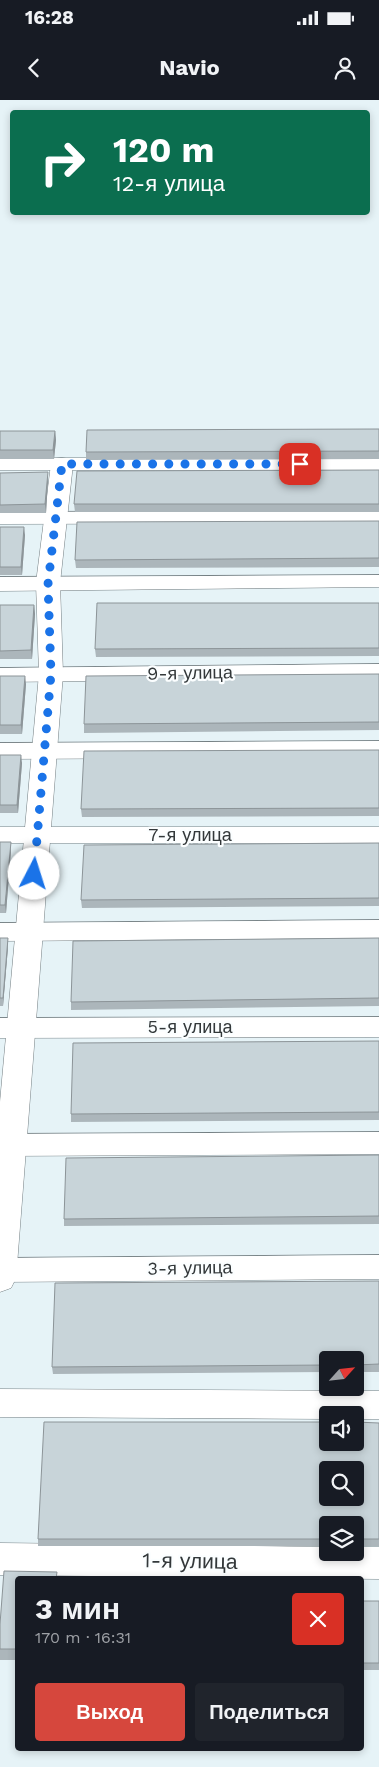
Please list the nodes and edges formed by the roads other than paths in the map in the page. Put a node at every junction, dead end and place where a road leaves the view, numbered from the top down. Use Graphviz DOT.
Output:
graph roads {
  1 [pos="0,464"];
  2 [pos="62,464"];
  3 [pos="379,464"];
  4 [pos="379,517"];
  5 [pos="0,518"];
  6 [pos="55,518"];
  7 [pos="379,581"];
  8 [pos="0,584"];
  9 [pos="48,584"];
  10 [pos="379,672"];
  11 [pos="51,674"];
  12 [pos="0,675"];
  13 [pos="379,749"];
  14 [pos="0,751"];
  15 [pos="44,751"];
  16 [pos="37,835"];
  17 [pos="379,835"];
  18 [pos="0,836"];
  19 [pos="379,929"];
  20 [pos="0,932"];
  21 [pos="29,932"];
  22 [pos="379,1027"];
  23 [pos="10,1028"];
  24 [pos="379,1143"];
  25 [pos="5,1145"];
  26 [pos="379,1267"];
  27 [pos="0,1270"];
  28 [pos="0,1278"];
  29 [pos="0,1403"];
  30 [pos="379,1405"];
  31 [pos="0,1559"];
  32 [pos="379,1563"];
  1 -- 2 [label="lane"];
  2 -- 3 [label="lane"];
  2 -- 6 [label="street"];
  4 -- 6 [label="lane"];
  5 -- 6 [label="lane"];
  6 -- 9 [label="street"];
  7 -- 9 [label="lane"];
  8 -- 9 [label="lane"];
  9 -- 11 [label="street"];
  10 -- 11 [label="lane, 9-я улица"];
  11 -- 12 [label="lane, 9-я улица"];
  11 -- 15 [label="street"];
  13 -- 15 [label="lane"];
  14 -- 15 [label="lane"];
  15 -- 16 [label="street"];
  16 -- 17 [label="lane, 7-я улица"];
  16 -- 18 [label="lane, 7-я улица"];
  16 -- 21 [label="street"];
  19 -- 21 [label="lane"];
  20 -- 21 [label="lane"];
  21 -- 23 [label="street"];
  22 -- 23 [label="lane, 5-я улица"];
  23 -- 25 [label="street"];
  24 -- 25 [label="lane"];
  25 -- 27 [label="street"];
  26 -- 27 [label="lane, 3-я улица"];
  27 -- 28 [label="street"];
  29 -- 30 [label="lane"];
  31 -- 32 [label="lane, 1-я улица"];
}
